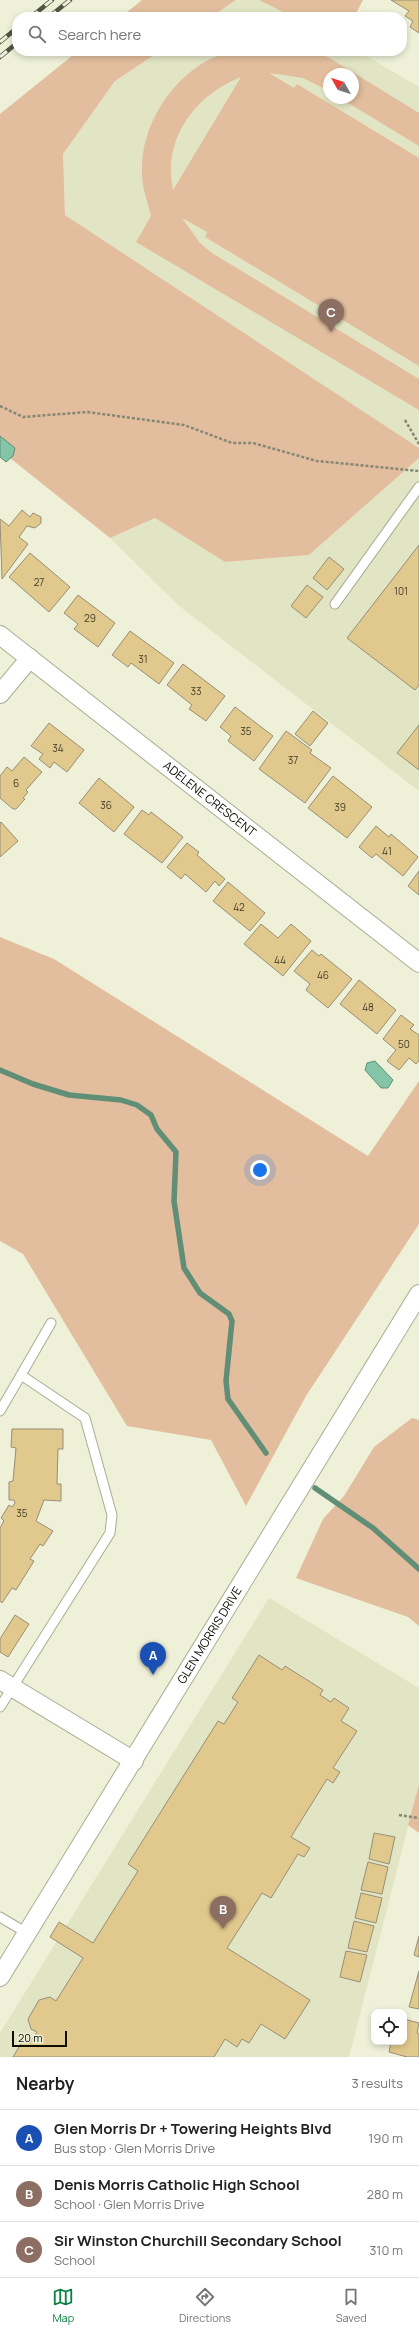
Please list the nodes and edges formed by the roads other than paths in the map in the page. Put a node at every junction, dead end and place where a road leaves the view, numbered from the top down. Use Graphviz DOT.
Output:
graph roads {
  1 [pos="419,486"];
  2 [pos="335,604"];
  3 [pos="0,635"];
  4 [pos="30,658"];
  5 [pos="0,694"];
  6 [pos="419,963"];
  7 [pos="419,1294"];
  8 [pos="51,1323"];
  9 [pos="22,1375"];
  10 [pos="0,1411"];
  11 [pos="6,1683"];
  12 [pos="0,1707"];
  13 [pos="134,1761"];
  14 [pos="0,1917"];
  15 [pos="27,1933"];
  16 [pos="0,1977"];
  1 -- 2 [label="lane"];
  3 -- 4 [label="street, ADELENE CRESCENT"];
  4 -- 5 [label="street"];
  4 -- 6 [label="street, ADELENE CRESCENT"];
  7 -- 13 [label="street, GLEN MORRIS DRIVE"];
  8 -- 9 [label="lane"];
  9 -- 10 [label="lane"];
  9 -- 11 [label="lane"];
  11 -- 12 [label="lane"];
  11 -- 13 [label="street"];
  13 -- 15 [label="street, GLEN MORRIS DRIVE"];
  14 -- 15 [label="lane"];
  15 -- 16 [label="street, GLEN MORRIS DRIVE"];
}
